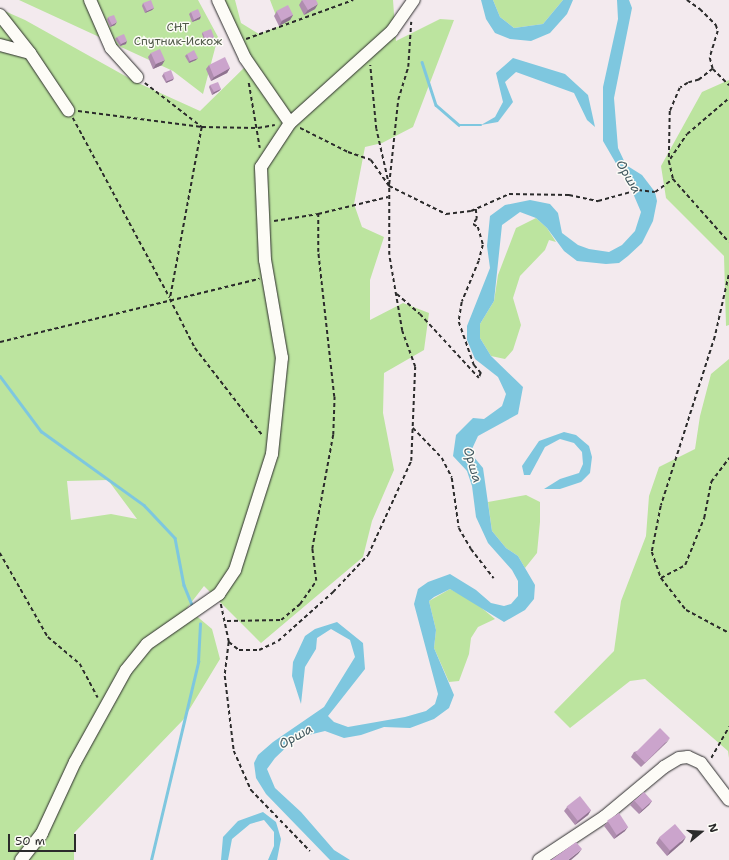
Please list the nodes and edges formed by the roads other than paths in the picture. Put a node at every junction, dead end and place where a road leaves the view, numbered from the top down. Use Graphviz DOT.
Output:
graph roads {
  1 [pos="90,0"];
  2 [pos="218,0"];
  3 [pos="413,2"];
  4 [pos="0,15"];
  5 [pos="0,45"];
  6 [pos="30,53"];
  7 [pos="137,77"];
  8 [pos="68,110"];
  9 [pos="290,123"];
  10 [pos="729,800"];
  11 [pos="21,860"];
  12 [pos="539,860"];
  1 -- 7 [label="street"];
  2 -- 9 [label="street"];
  3 -- 9 [label="street"];
  4 -- 6 [label="street"];
  5 -- 6 [label="street"];
  6 -- 8 [label="street"];
  9 -- 11 [label="street"];
  10 -- 12 [label="street"];
}
